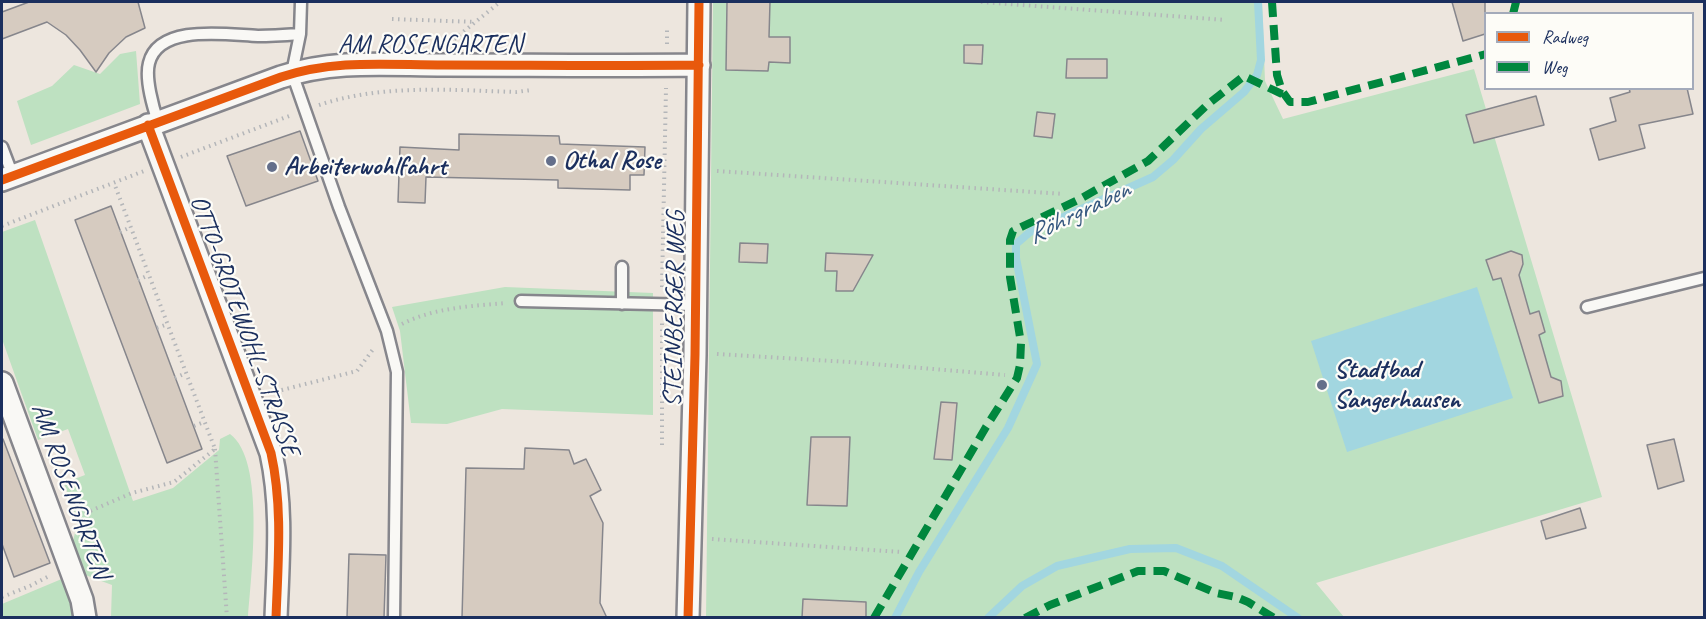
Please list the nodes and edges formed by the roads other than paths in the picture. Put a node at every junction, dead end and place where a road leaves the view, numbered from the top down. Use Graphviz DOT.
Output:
graph roads {
  1 [pos="301,2"];
  2 [pos="699,2"];
  3 [pos="300,34"];
  4 [pos="699,65"];
  5 [pos="292,73"];
  6 [pos="153,124"];
  7 [pos="2,147"];
  8 [pos="7,178"];
  9 [pos="622,267"];
  10 [pos="1704,278"];
  11 [pos="521,301"];
  12 [pos="622,303"];
  13 [pos="696,305"];
  14 [pos="1587,307"];
  15 [pos="2,383"];
  16 [pos="85,618"];
  17 [pos="276,618"];
  18 [pos="394,618"];
  19 [pos="688,618"];
  1 -- 3 [label="lane, AM ROSENGARTEN"];
  2 -- 4 [label="street, STEINBERGER WEG"];
  3 -- 5 [label="lane, AM ROSENGARTEN"];
  3 -- 6 [label="lane"];
  4 -- 5 [label="street, AM ROSENGARTEN"];
  4 -- 13 [label="street, STEINBERGER WEG"];
  5 -- 6 [label="street, AM ROSENGARTEN"];
  5 -- 18 [label="lane"];
  6 -- 8 [label="street, AM ROSENGARTEN"];
  6 -- 17 [label="street, OTTO-GROTEWOHL-STRASSE"];
  7 -- 8 [label="lane"];
  9 -- 12 [label="lane"];
  10 -- 14 [label="lane"];
  11 -- 12 [label="lane"];
  12 -- 13 [label="lane"];
  13 -- 19 [label="street, STEINBERGER WEG"];
  15 -- 16 [label="street, AM ROSENGARTEN"];
}
